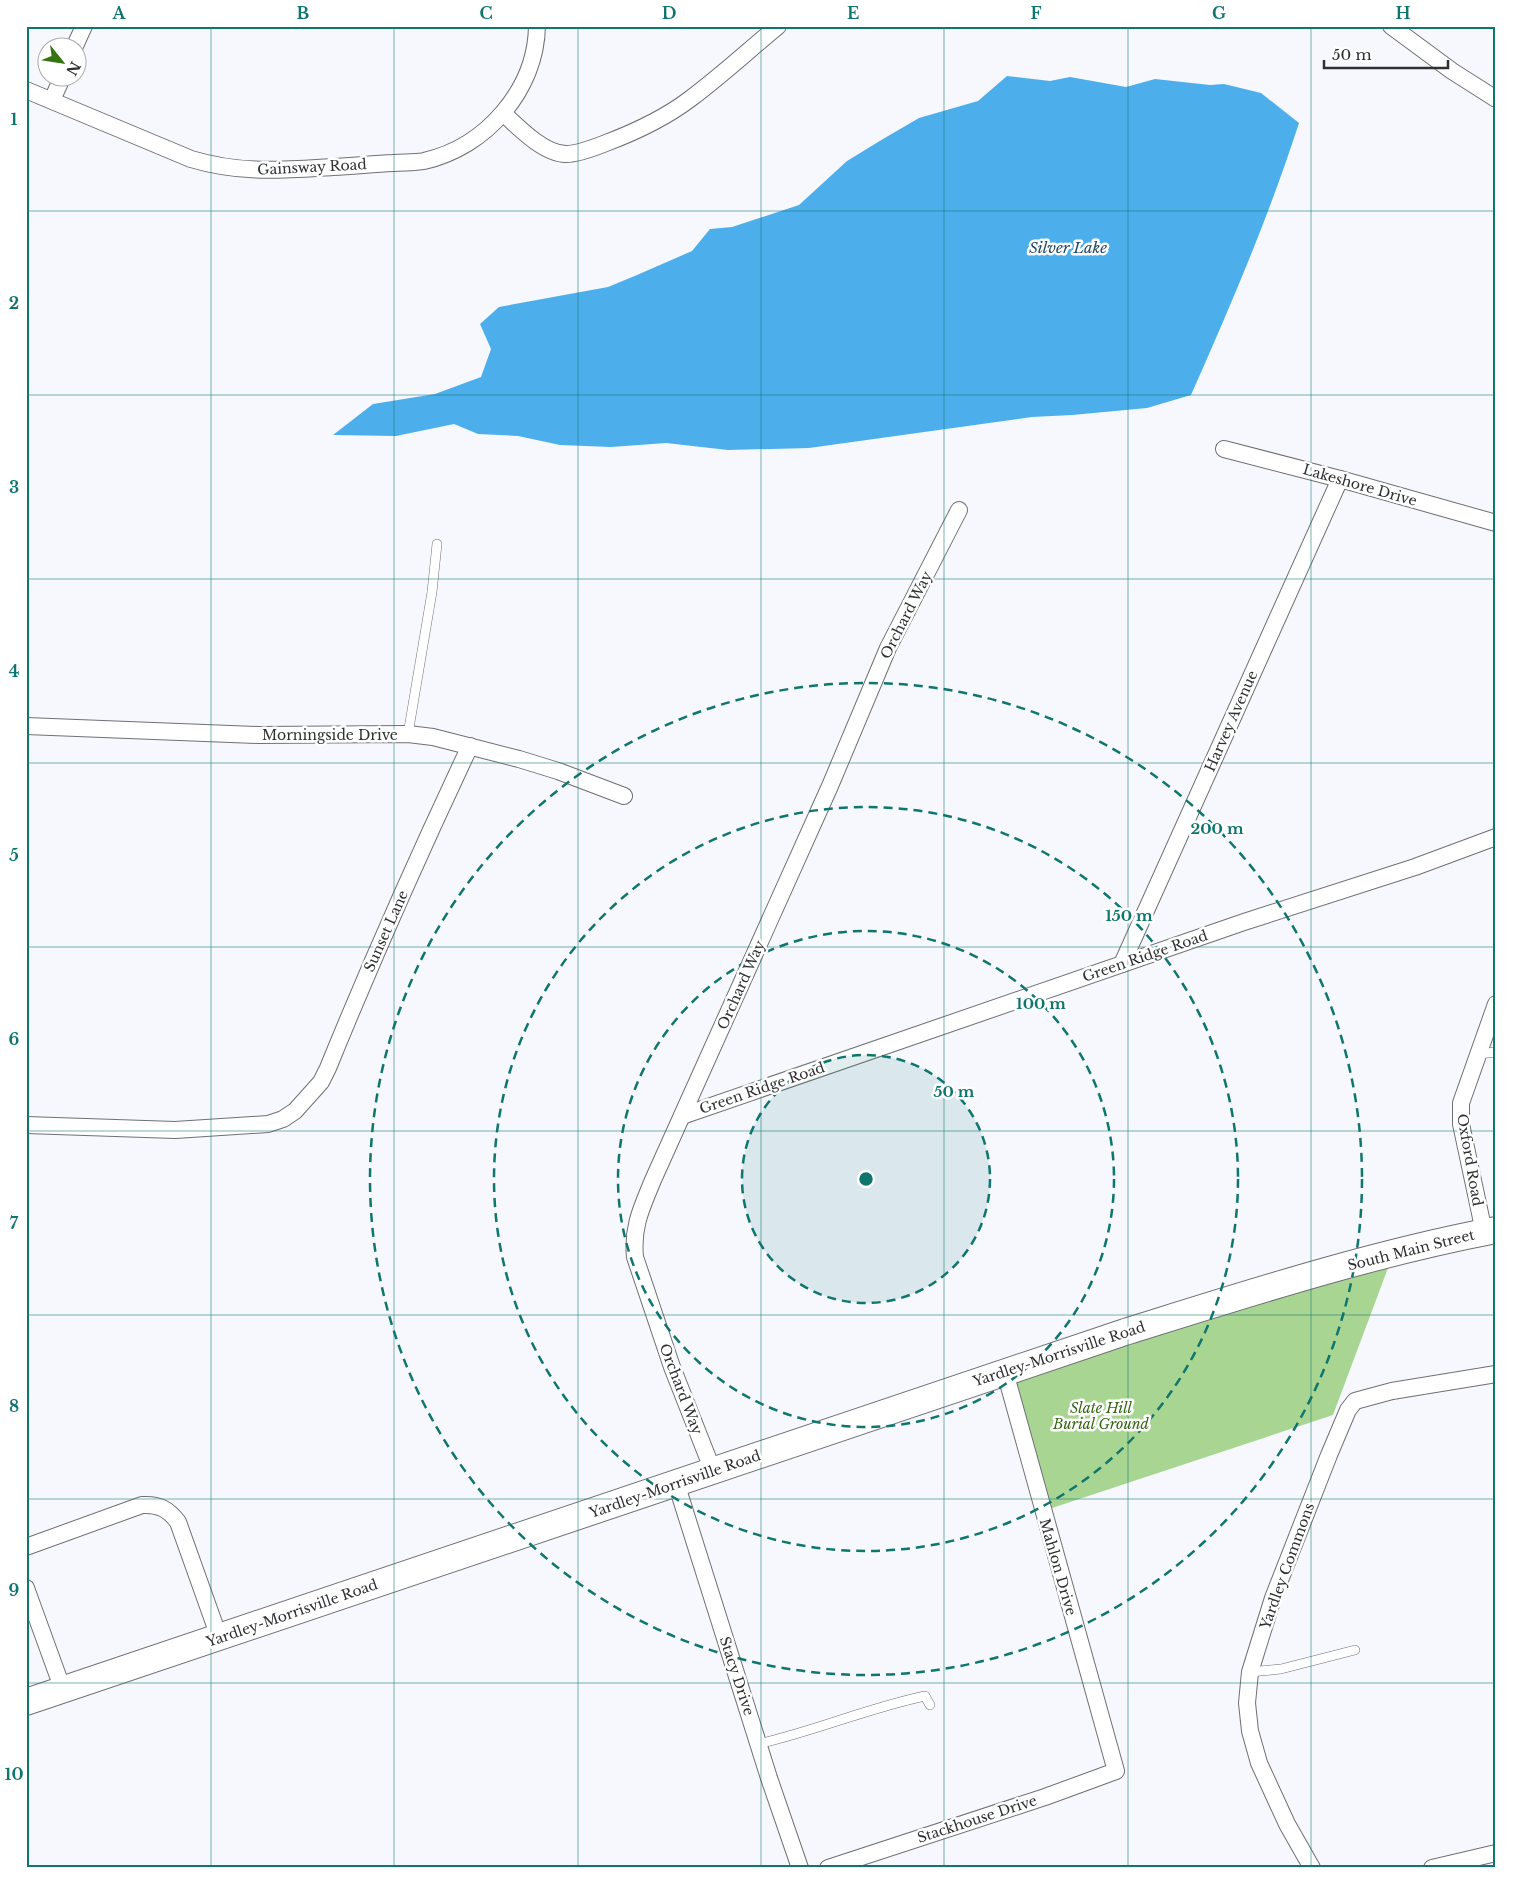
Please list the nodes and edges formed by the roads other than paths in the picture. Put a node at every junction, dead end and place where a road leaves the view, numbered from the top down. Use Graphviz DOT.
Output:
graph roads {
  1 [pos="84,26"];
  2 [pos="537,26"];
  3 [pos="778,26"];
  4 [pos="1390,26"];
  5 [pos="79,38"];
  6 [pos="57,88"];
  7 [pos="26,90"];
  8 [pos="1496,99"];
  9 [pos="52,100"];
  10 [pos="503,113"];
  11 [pos="1224,449"];
  12 [pos="1340,479"];
  13 [pos="959,510"];
  14 [pos="1496,524"];
  15 [pos="437,544"];
  16 [pos="26,726"];
  17 [pos="408,734"];
  18 [pos="470,746"];
  19 [pos="624,796"];
  20 [pos="1496,836"];
  21 [pos="1122,964"];
  22 [pos="1496,1004"];
  23 [pos="1496,1052"];
  24 [pos="1478,1054"];
  25 [pos="682,1116"];
  26 [pos="26,1125"];
  27 [pos="1490,1231"];
  28 [pos="1326,1271"];
  29 [pos="1005,1372"];
  30 [pos="1496,1374"];
  31 [pos="713,1471"];
  32 [pos="676,1483"];
  33 [pos="26,1547"];
  34 [pos="26,1588"];
  35 [pos="219,1637"];
  36 [pos="1355,1650"];
  37 [pos="1250,1672"];
  38 [pos="62,1690"];
  39 [pos="26,1702"];
  40 [pos="930,1705"];
  41 [pos="758,1744"];
  42 [pos="1113,1761"];
  43 [pos="1496,1853"];
  44 [pos="800,1868"];
  45 [pos="828,1868"];
  46 [pos="1312,1868"];
  47 [pos="1432,1868"];
  1 -- 5 [label="street"];
  2 -- 10 [label="street, Gainsway Road"];
  3 -- 10 [label="street"];
  4 -- 8 [label="street"];
  6 -- 9 [label="street"];
  7 -- 9 [label="street, Gainsway Road"];
  9 -- 10 [label="street, Gainsway Road"];
  11 -- 12 [label="street, Lakeshore Drive"];
  12 -- 14 [label="street, Lakeshore Drive"];
  12 -- 21 [label="street, Harvey Avenue"];
  13 -- 25 [label="street, Orchard Way"];
  15 -- 17 [label="lane"];
  16 -- 17 [label="street, Morningside Drive"];
  17 -- 18 [label="street, Morningside Drive"];
  18 -- 19 [label="street, Morningside Drive"];
  18 -- 26 [label="street, Sunset Lane"];
  20 -- 21 [label="street, Green Ridge Road"];
  21 -- 25 [label="street, Green Ridge Road"];
  22 -- 24 [label="street, Oxford Road"];
  23 -- 24 [label="lane"];
  24 -- 27 [label="street, Oxford Road"];
  25 -- 31 [label="street, Orchard Way"];
  27 -- 28 [label="main road, South Main Street"];
  28 -- 29 [label="main road, Yardley-Morrisville Road"];
  29 -- 31 [label="main road, Yardley-Morrisville Road"];
  29 -- 42 [label="street, Mahlon Drive"];
  30 -- 37 [label="street, Yardley Commons"];
  31 -- 32 [label="main road, Yardley-Morrisville Road"];
  32 -- 35 [label="main road, Yardley-Morrisville Road"];
  32 -- 41 [label="street, Stacy Drive"];
  33 -- 35 [label="street"];
  34 -- 38 [label="street"];
  35 -- 38 [label="main road, Yardley-Morrisville Road"];
  36 -- 37 [label="lane"];
  37 -- 46 [label="street, Yardley Commons"];
  38 -- 39 [label="main road, Yardley-Morrisville Road"];
  40 -- 41 [label="lane"];
  41 -- 44 [label="street, Stacy Drive"];
  42 -- 45 [label="street, Stackhouse Drive"];
  43 -- 47 [label="street"];
}
